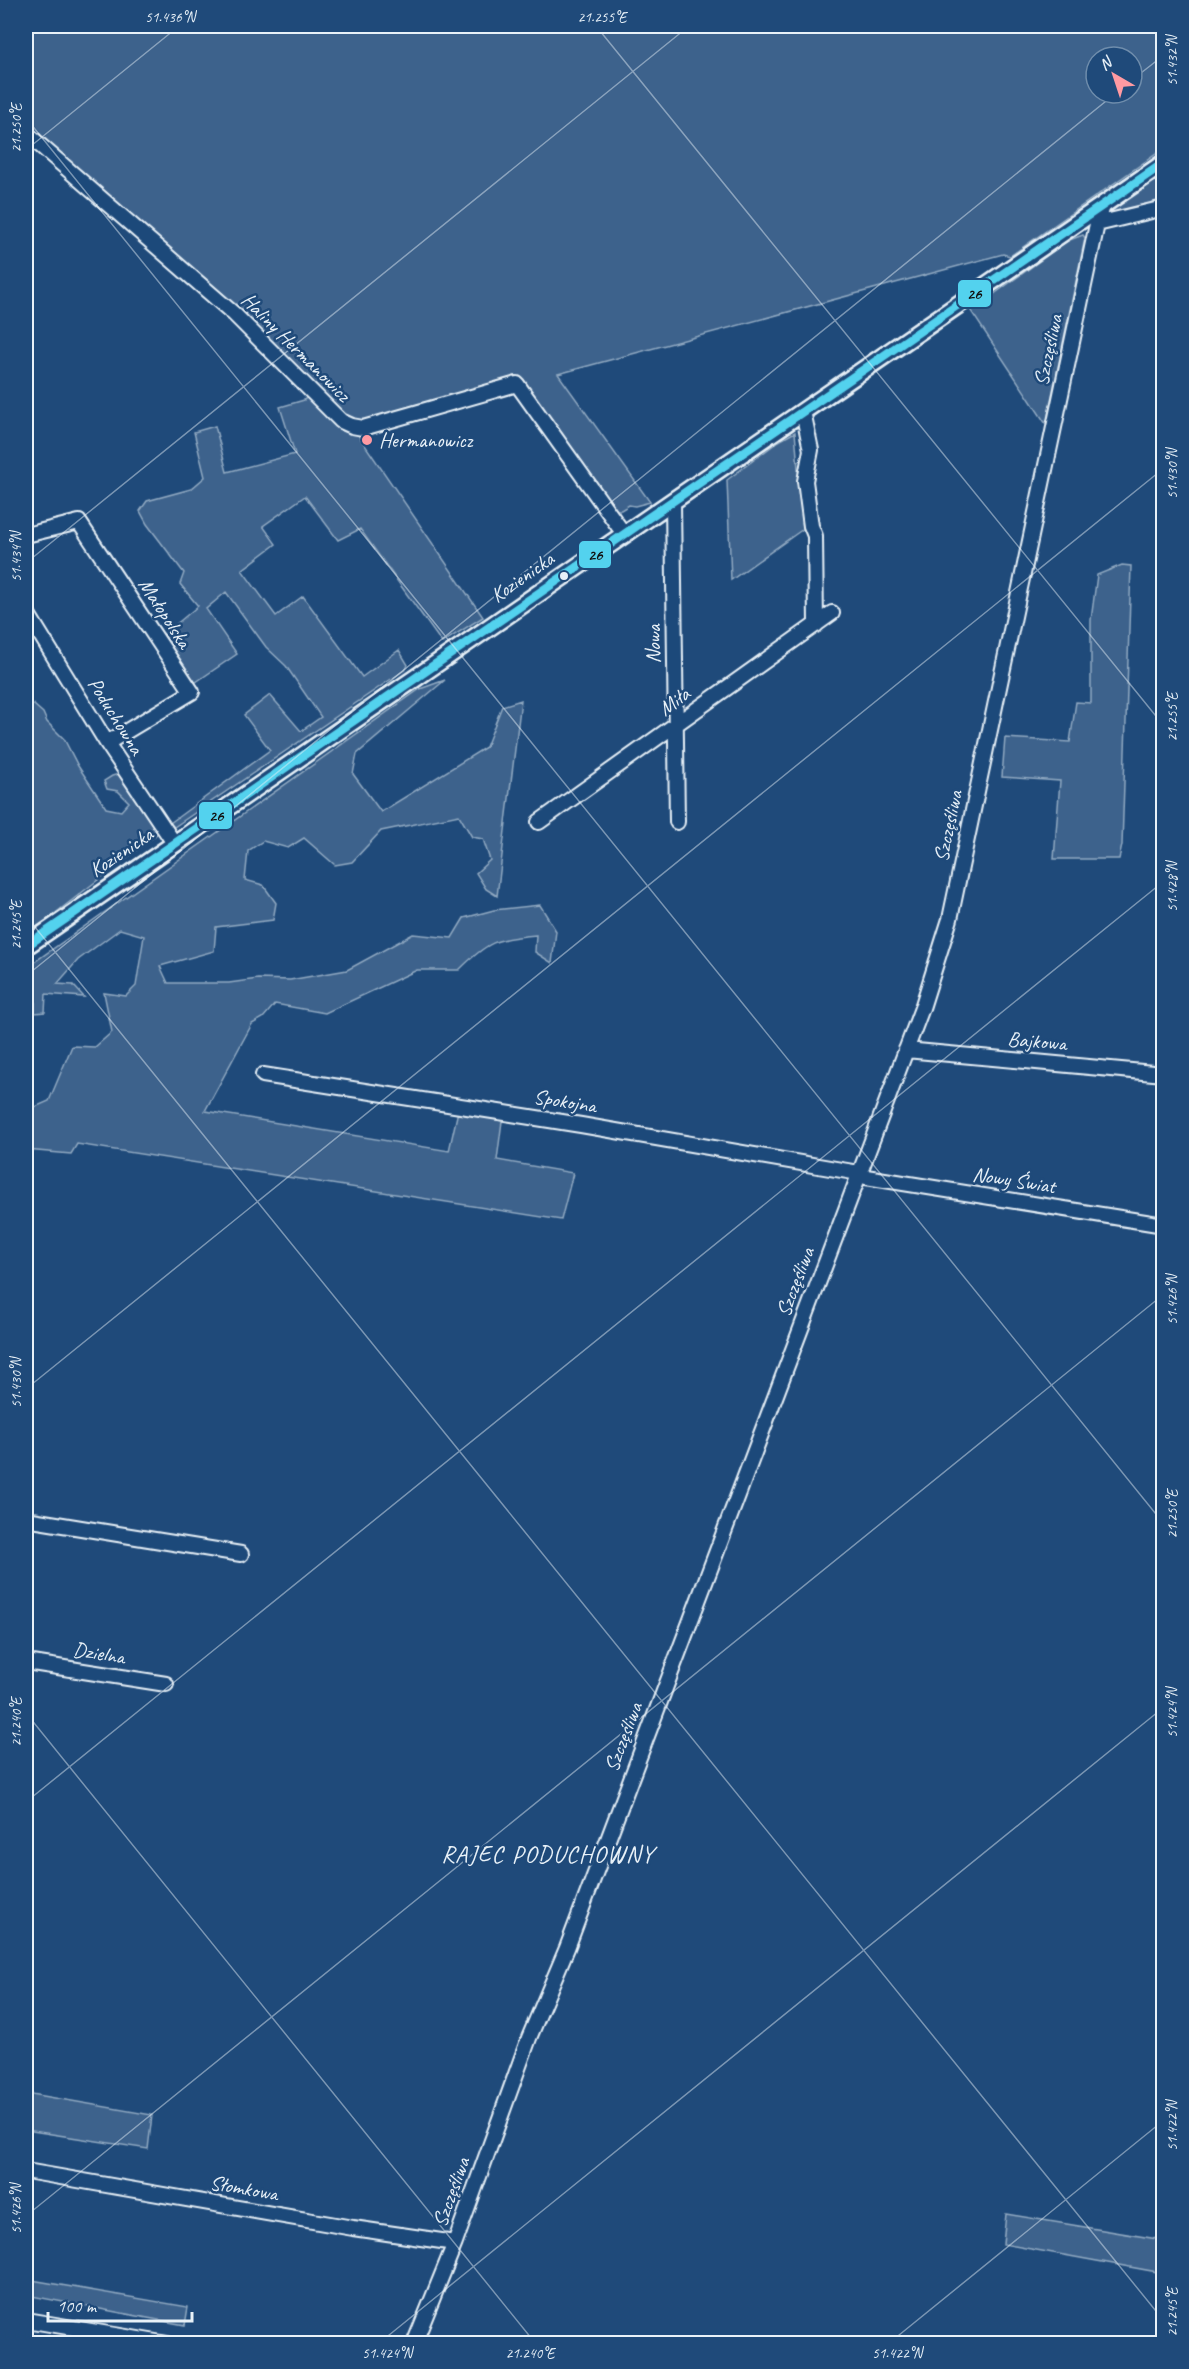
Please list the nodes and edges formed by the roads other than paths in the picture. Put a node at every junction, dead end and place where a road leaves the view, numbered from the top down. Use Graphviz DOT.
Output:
graph roads {
  1 [pos="27,135"];
  2 [pos="1164,163"];
  3 [pos="1104,204"];
  4 [pos="1164,208"];
  5 [pos="1097,224"];
  6 [pos="803,411"];
  7 [pos="673,501"];
  8 [pos="624,534"];
  9 [pos="26,535"];
  10 [pos="26,611"];
  11 [pos="832,613"];
  12 [pos="816,625"];
  13 [pos="675,726"];
  14 [pos="107,742"];
  15 [pos="539,822"];
  16 [pos="677,822"];
  17 [pos="174,843"];
  18 [pos="26,946"];
  19 [pos="906,1050"];
  20 [pos="1164,1074"];
  21 [pos="263,1075"];
  22 [pos="859,1173"];
  23 [pos="1164,1225"];
  24 [pos="26,1520"];
  25 [pos="241,1554"];
  26 [pos="26,1662"];
  27 [pos="166,1684"];
  28 [pos="26,2171"];
  29 [pos="455,2243"];
  30 [pos="26,2320"];
  31 [pos="168,2343"];
  32 [pos="414,2343"];
  1 -- 8 [label="street, Haliny Hermanowicz"];
  2 -- 3 [label="main road, Kozienicka"];
  3 -- 5 [label="street, Szczęśliwa"];
  3 -- 6 [label="main road, Kozienicka"];
  4 -- 5 [label="street"];
  5 -- 19 [label="street, Szczęśliwa"];
  6 -- 7 [label="main road, Kozienicka"];
  6 -- 12 [label="street"];
  7 -- 8 [label="main road, Kozienicka"];
  7 -- 13 [label="street, Nowa"];
  8 -- 17 [label="main road, Kozienicka"];
  9 -- 14 [label="street, Małopolska"];
  10 -- 14 [label="street, Poduchowna"];
  11 -- 12 [label="street, Miła"];
  12 -- 13 [label="street, Miła"];
  13 -- 15 [label="street, Miła"];
  13 -- 16 [label="street, Nowa"];
  14 -- 17 [label="street, Poduchowna"];
  17 -- 18 [label="main road, Kozienicka"];
  19 -- 20 [label="street, Bajkowa"];
  19 -- 22 [label="street, Szczęśliwa"];
  21 -- 22 [label="street, Spokojna"];
  22 -- 23 [label="street, Nowy Świat"];
  22 -- 29 [label="street, Szczęśliwa"];
  24 -- 25 [label="street"];
  26 -- 27 [label="street, Dzielna"];
  28 -- 29 [label="street, Słomkowa"];
  29 -- 32 [label="street, Szczęśliwa"];
  30 -- 31 [label="street"];
}
